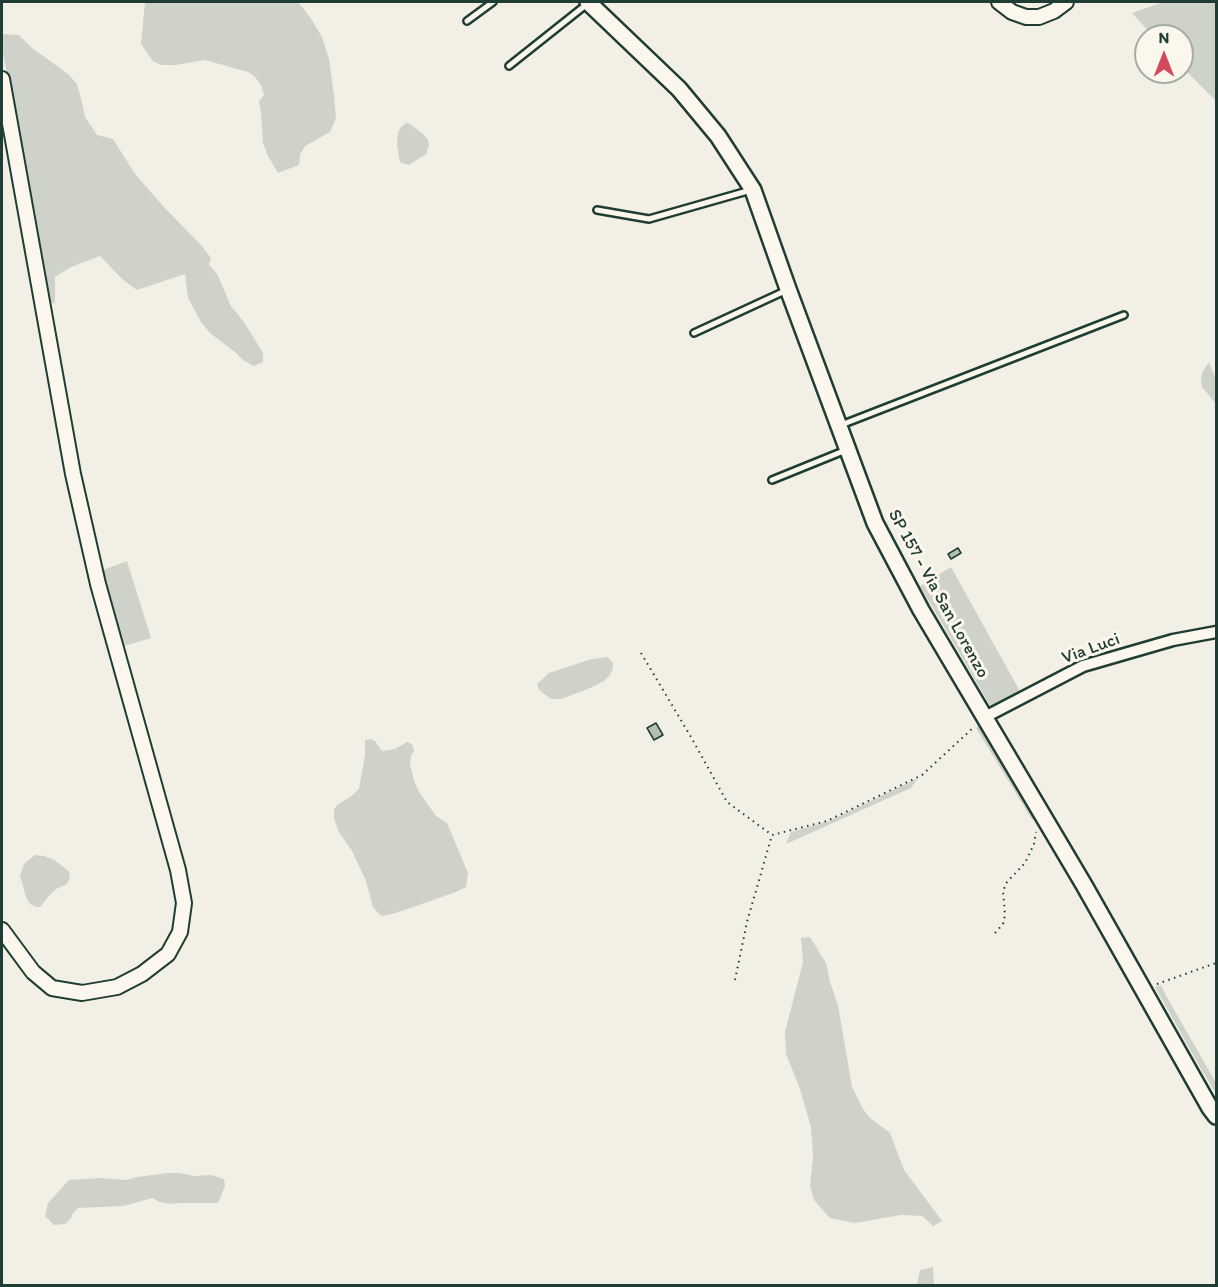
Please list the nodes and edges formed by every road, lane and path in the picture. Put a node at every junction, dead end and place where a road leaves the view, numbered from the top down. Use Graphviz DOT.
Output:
graph roads {
  1 [pos="493,2"];
  2 [pos="588,2"];
  3 [pos="999,2"];
  4 [pos="1066,2"];
  5 [pos="467,21"];
  6 [pos="509,66"];
  7 [pos="2,79"];
  8 [pos="753,190"];
  9 [pos="597,210"];
  10 [pos="788,289"];
  11 [pos="1124,315"];
  12 [pos="694,333"];
  13 [pos="839,425"];
  14 [pos="848,449"];
  15 [pos="772,480"];
  16 [pos="1216,632"];
  17 [pos="640,653"];
  18 [pos="985,717"];
  19 [pos="980,732"];
  20 [pos="1035,829"];
  21 [pos="772,835"];
  22 [pos="2,930"];
  23 [pos="995,933"];
  24 [pos="1216,963"];
  25 [pos="735,980"];
  26 [pos="1143,989"];
  27 [pos="1216,1116"];
  1 -- 5 [label="lane"];
  2 -- 6 [label="lane"];
  2 -- 8 [label="main road, SP 157 - Via San Lorenzo"];
  3 -- 4 [label="street"];
  7 -- 22 [label="street"];
  8 -- 9 [label="lane"];
  8 -- 10 [label="main road, SP 157 - Via San Lorenzo"];
  10 -- 12 [label="lane"];
  10 -- 13 [label="main road, SP 157 - Via San Lorenzo"];
  11 -- 13 [label="lane"];
  13 -- 14 [label="main road, SP 157 - Via San Lorenzo"];
  14 -- 15 [label="lane"];
  14 -- 18 [label="main road, SP 157 - Via San Lorenzo"];
  16 -- 18 [label="street, Via Luci"];
  17 -- 21 [label="path"];
  18 -- 26 [label="main road, SP 157 - Via San Lorenzo"];
  19 -- 21 [label="path"];
  20 -- 23 [label="path"];
  21 -- 25 [label="path"];
  24 -- 26 [label="path"];
  26 -- 27 [label="main road, SP 157 - Via San Lorenzo"];
}
